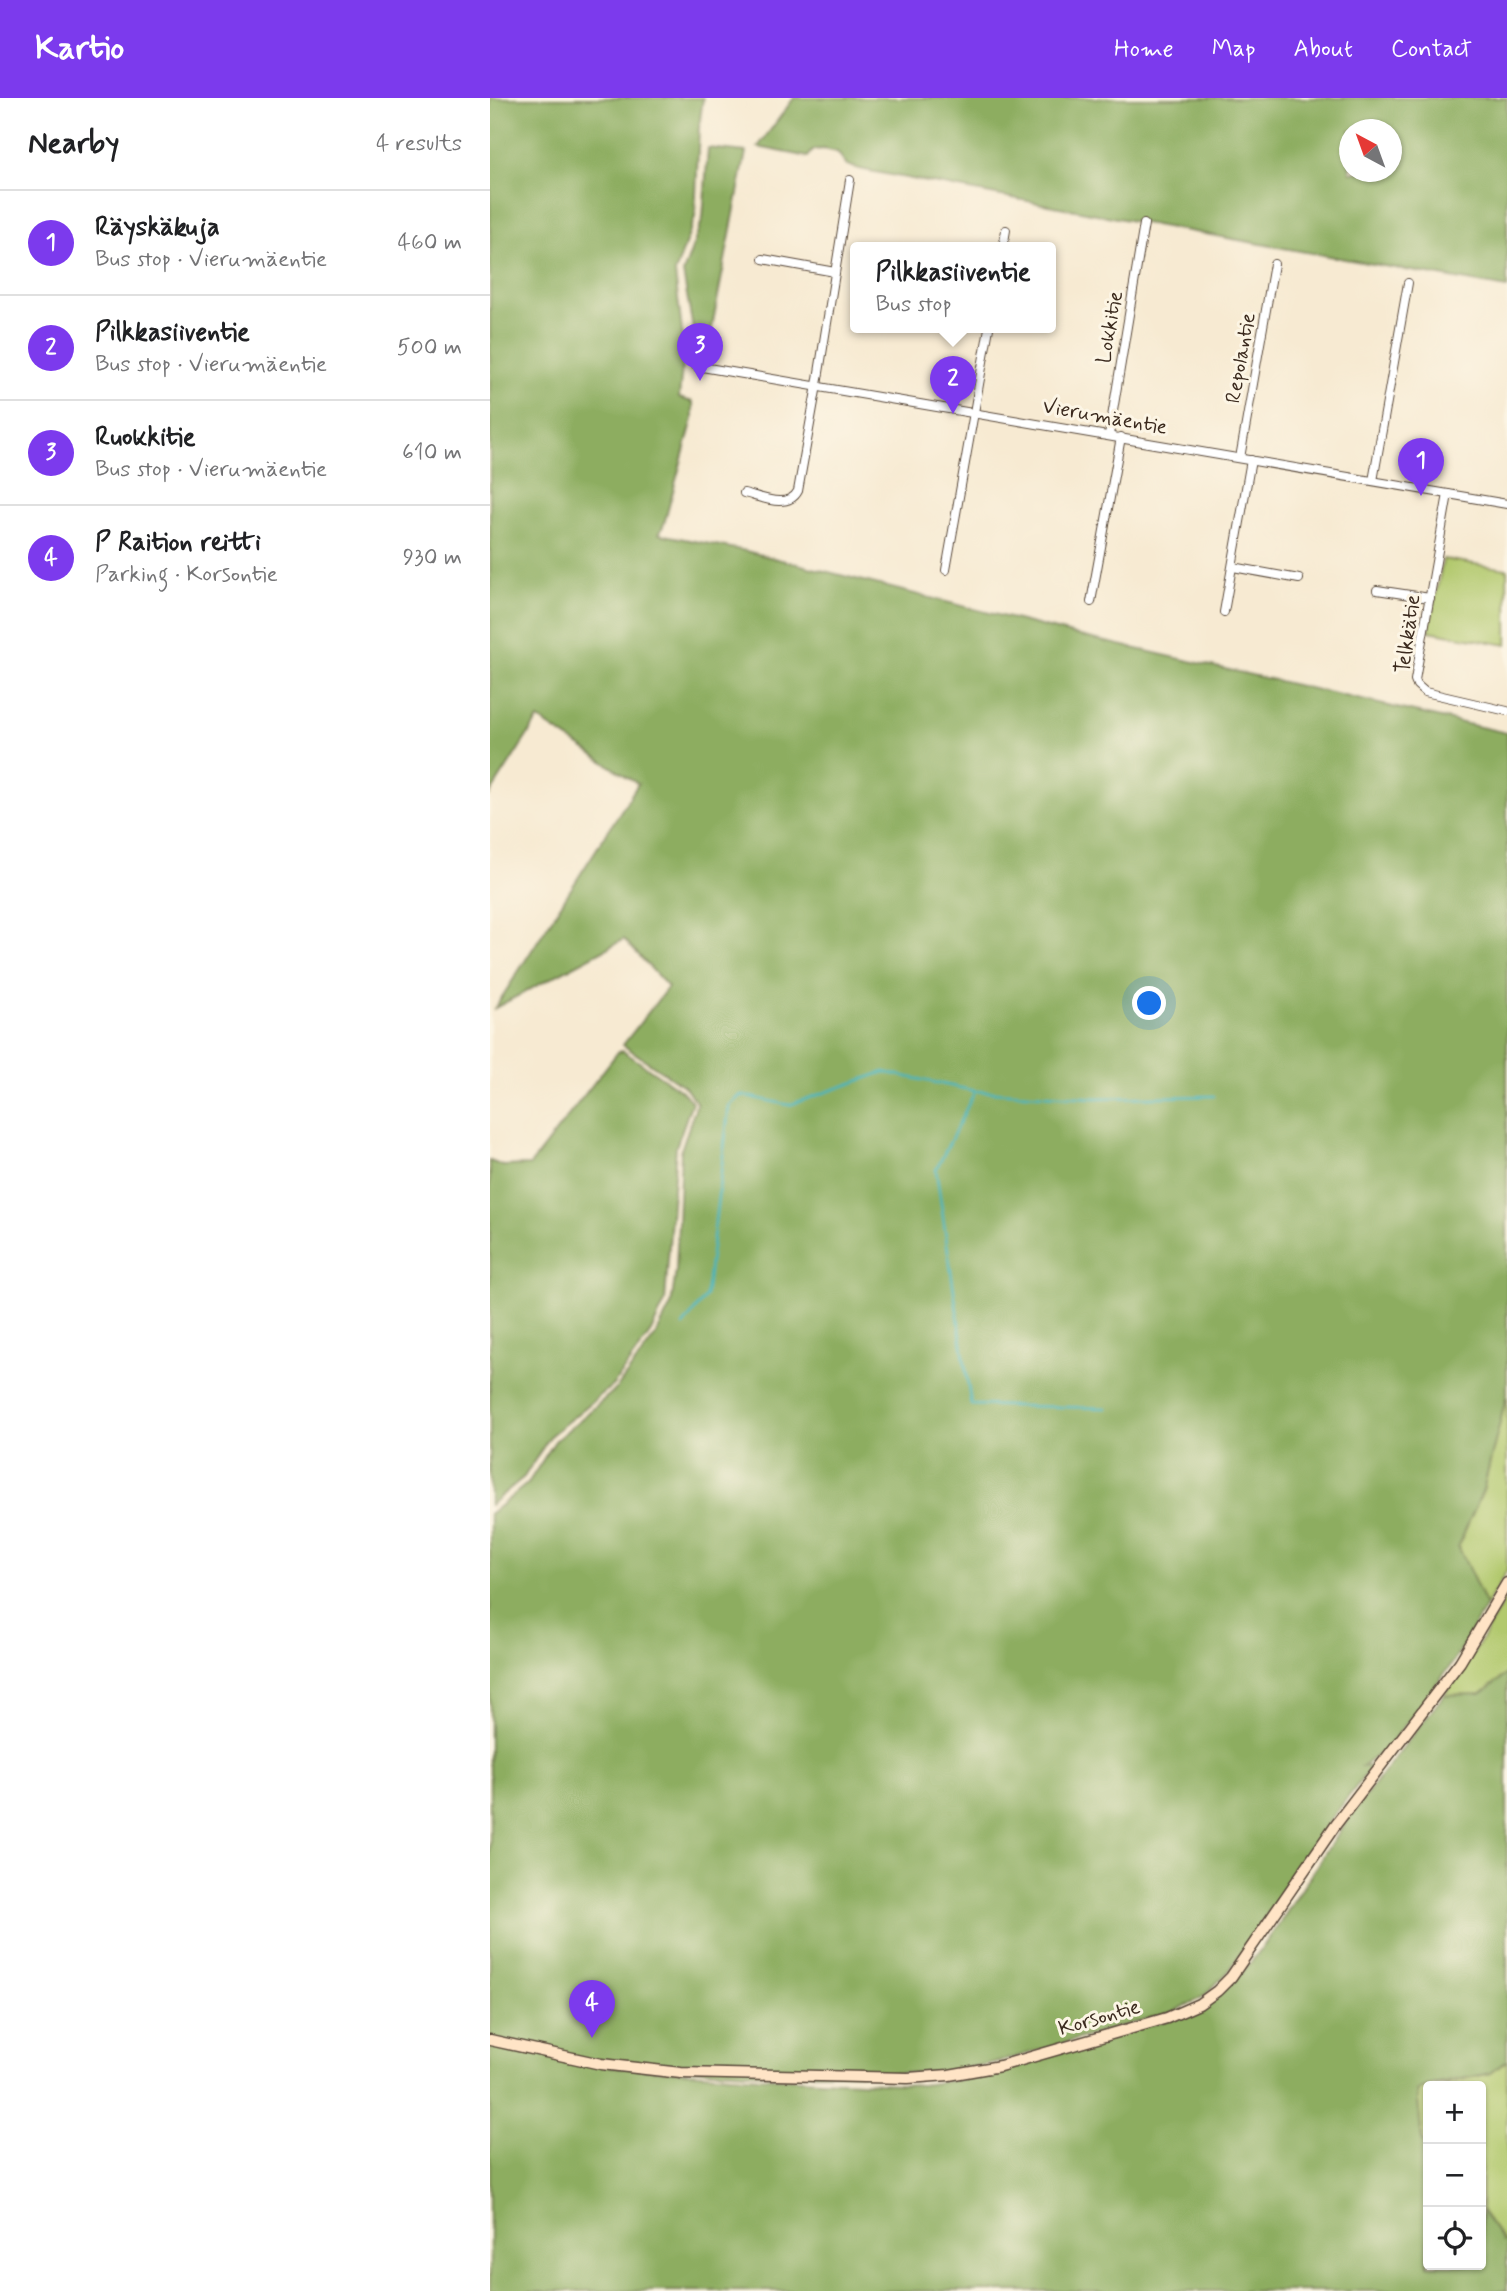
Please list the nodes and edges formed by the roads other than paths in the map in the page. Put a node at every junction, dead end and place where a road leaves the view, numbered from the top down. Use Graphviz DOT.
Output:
graph roads {
  1 [pos="850,180"];
  2 [pos="1144,224"];
  3 [pos="1006,230"];
  4 [pos="1004,242"];
  5 [pos="763,259"];
  6 [pos="1274,264"];
  7 [pos="835,272"];
  8 [pos="1408,283"];
  9 [pos="988,333"];
  10 [pos="696,366"];
  11 [pos="817,385"];
  12 [pos="975,412"];
  13 [pos="1109,435"];
  14 [pos="1121,437"];
  15 [pos="1240,458"];
  16 [pos="1251,460"];
  17 [pos="1373,481"];
  18 [pos="744,493"];
  19 [pos="1448,495"];
  20 [pos="1507,502"];
  21 [pos="1233,567"];
  22 [pos="946,570"];
  23 [pos="1299,579"];
  24 [pos="1377,590"];
  25 [pos="1430,598"];
  26 [pos="1091,602"];
  27 [pos="1224,612"];
  28 [pos="1507,711"];
  29 [pos="1507,1583"];
  30 [pos="490,2039"];
  1 -- 7 [label="street"];
  2 -- 13 [label="street, Lokkitie"];
  3 -- 4 [label="street"];
  5 -- 7 [label="street"];
  6 -- 15 [label="street, Repolantie"];
  7 -- 11 [label="street"];
  8 -- 17 [label="street"];
  9 -- 12 [label="street"];
  10 -- 11 [label="street, Vierumäentie"];
  11 -- 12 [label="street, Vierumäentie"];
  11 -- 18 [label="street"];
  12 -- 13 [label="street, Vierumäentie"];
  12 -- 22 [label="street"];
  13 -- 14 [label="street, Vierumäentie"];
  14 -- 15 [label="street, Vierumäentie"];
  14 -- 26 [label="street"];
  15 -- 16 [label="street, Vierumäentie"];
  16 -- 17 [label="street, Vierumäentie"];
  16 -- 21 [label="street"];
  17 -- 19 [label="street, Vierumäentie"];
  19 -- 20 [label="street, Vierumäentie"];
  19 -- 25 [label="street, Telkkätie"];
  21 -- 23 [label="street"];
  21 -- 27 [label="street"];
  24 -- 25 [label="street"];
  25 -- 28 [label="street, Telkkätie"];
  29 -- 30 [label="main road, Korsontie"];
}
